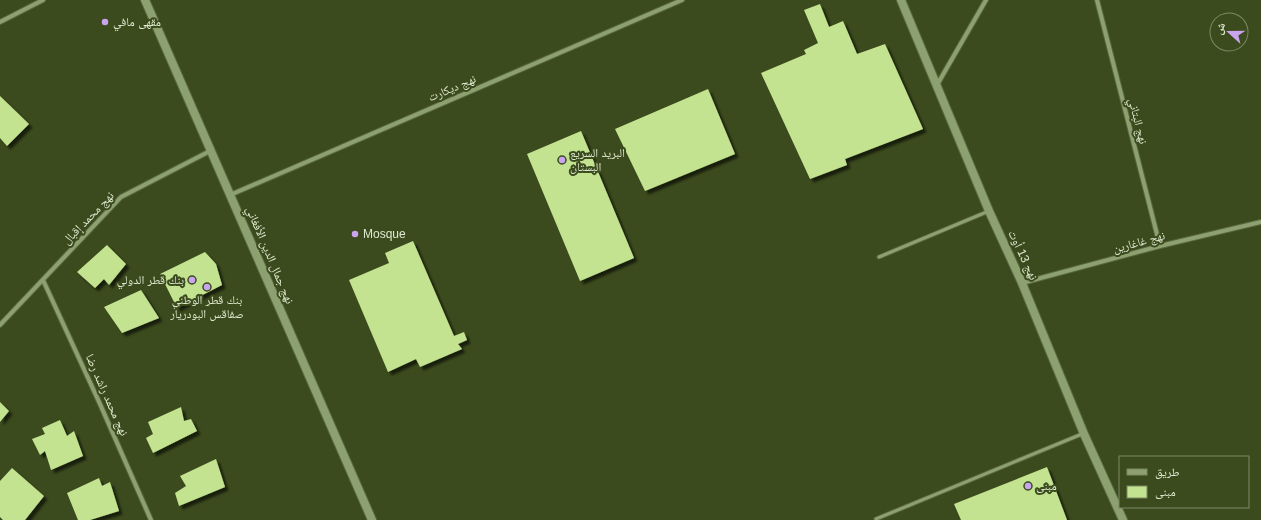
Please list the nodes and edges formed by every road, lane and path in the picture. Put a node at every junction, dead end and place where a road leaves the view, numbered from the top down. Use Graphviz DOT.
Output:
graph roads {
  1 [pos="43,0"];
  2 [pos="144,0"];
  3 [pos="682,0"];
  4 [pos="901,0"];
  5 [pos="986,0"];
  6 [pos="1097,0"];
  7 [pos="0,22"];
  8 [pos="937,85"];
  9 [pos="210,151"];
  10 [pos="230,195"];
  11 [pos="989,212"];
  12 [pos="1261,222"];
  13 [pos="1160,246"];
  14 [pos="879,257"];
  15 [pos="43,280"];
  16 [pos="1022,283"];
  17 [pos="0,326"];
  18 [pos="1084,434"];
  19 [pos="876,519"];
  20 [pos="150,520"];
  21 [pos="372,520"];
  22 [pos="1123,520"];
  1 -- 7 [label="street"];
  2 -- 9 [label="main road, نهج جمال الدين الأفغاني"];
  3 -- 10 [label="street, نهج ديكارت"];
  4 -- 8 [label="main road, نهج 13 أوت"];
  5 -- 8 [label="street"];
  6 -- 13 [label="street, نهج البتاني"];
  8 -- 11 [label="main road, نهج 13 أوت"];
  9 -- 10 [label="main road, نهج جمال الدين الأفغاني"];
  9 -- 15 [label="street, نهج محمد إقبال"];
  10 -- 21 [label="main road, نهج جمال الدين الأفغاني"];
  11 -- 14 [label="lane"];
  11 -- 16 [label="main road, نهج 13 أوت"];
  12 -- 13 [label="street, نهج غاغارين"];
  13 -- 16 [label="street, نهج غاغارين"];
  15 -- 17 [label="street, نهج محمد إقبال"];
  15 -- 20 [label="street, نهج محمد راشد رضا"];
  16 -- 18 [label="main road, نهج 13 أوت"];
  18 -- 19 [label="lane"];
  18 -- 22 [label="main road, نهج 13 أوت"];
}
